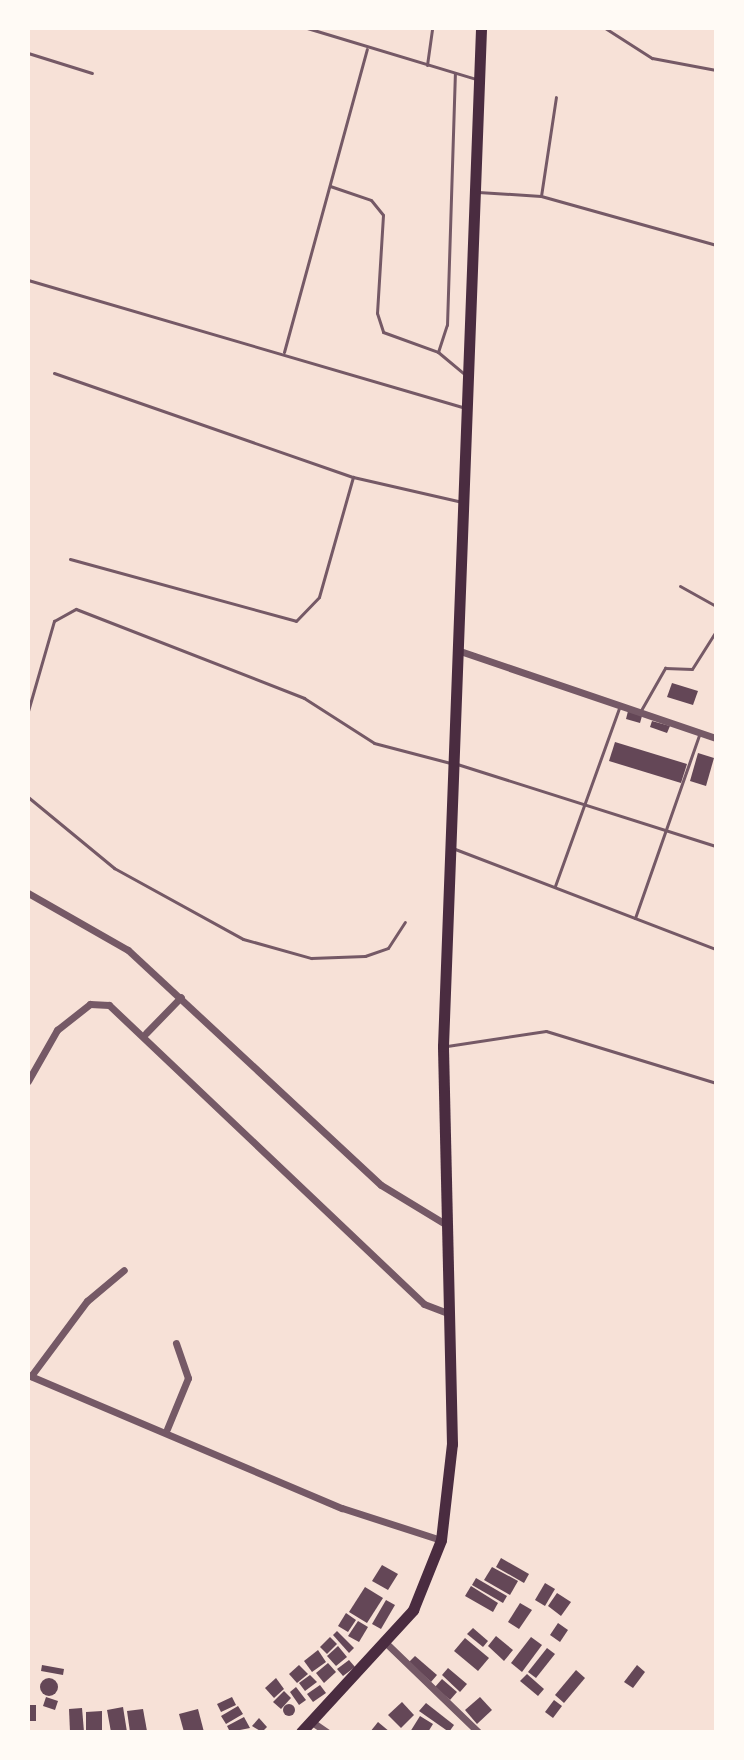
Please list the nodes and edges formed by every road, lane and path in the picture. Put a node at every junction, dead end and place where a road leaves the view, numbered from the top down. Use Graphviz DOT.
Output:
graph roads {
  1 [pos="307,28"];
  2 [pos="432,28"];
  3 [pos="481,28"];
  4 [pos="605,28"];
  5 [pos="367,49"];
  6 [pos="28,53"];
  7 [pos="427,65"];
  8 [pos="716,70"];
  9 [pos="92,73"];
  10 [pos="455,73"];
  11 [pos="479,80"];
  12 [pos="556,97"];
  13 [pos="330,186"];
  14 [pos="474,192"];
  15 [pos="541,196"];
  16 [pos="716,245"];
  17 [pos="28,280"];
  18 [pos="284,352"];
  19 [pos="438,352"];
  20 [pos="54,373"];
  21 [pos="469,378"];
  22 [pos="469,409"];
  23 [pos="353,477"];
  24 [pos="463,502"];
  25 [pos="70,559"];
  26 [pos="680,586"];
  27 [pos="716,606"];
  28 [pos="716,631"];
  29 [pos="455,650"];
  30 [pos="620,705"];
  31 [pos="28,711"];
  32 [pos="640,712"];
  33 [pos="700,732"];
  34 [pos="716,738"];
  35 [pos="450,763"];
  36 [pos="28,797"];
  37 [pos="586,800"];
  38 [pos="667,828"];
  39 [pos="716,846"];
  40 [pos="447,847"];
  41 [pos="554,887"];
  42 [pos="28,893"];
  43 [pos="635,918"];
  44 [pos="405,922"];
  45 [pos="716,949"];
  46 [pos="181,997"];
  47 [pos="146,1033"];
  48 [pos="443,1046"];
  49 [pos="28,1081"];
  50 [pos="716,1083"];
  51 [pos="447,1225"];
  52 [pos="124,1270"];
  53 [pos="450,1314"];
  54 [pos="176,1343"];
  55 [pos="30,1376"];
  56 [pos="167,1429"];
  57 [pos="441,1540"];
  58 [pos="388,1645"];
  59 [pos="312,1722"];
  60 [pos="301,1732"];
  61 [pos="327,1732"];
  62 [pos="478,1732"];
  1 -- 5 [label="lane"];
  2 -- 7 [label="lane"];
  3 -- 11 [label="main road"];
  4 -- 8 [label="lane"];
  5 -- 7 [label="lane"];
  5 -- 13 [label="lane"];
  6 -- 9 [label="lane"];
  7 -- 10 [label="lane"];
  10 -- 11 [label="lane"];
  10 -- 19 [label="lane"];
  11 -- 14 [label="main road"];
  12 -- 15 [label="lane"];
  13 -- 18 [label="lane"];
  13 -- 19 [label="lane"];
  14 -- 15 [label="lane"];
  14 -- 21 [label="main road"];
  15 -- 16 [label="lane"];
  17 -- 18 [label="lane"];
  18 -- 22 [label="lane"];
  19 -- 21 [label="lane"];
  20 -- 23 [label="lane"];
  21 -- 22 [label="main road"];
  22 -- 24 [label="main road"];
  23 -- 24 [label="lane"];
  23 -- 25 [label="lane"];
  24 -- 29 [label="main road"];
  26 -- 27 [label="lane"];
  28 -- 32 [label="lane"];
  29 -- 30 [label="street"];
  29 -- 35 [label="main road"];
  30 -- 32 [label="street"];
  30 -- 37 [label="lane"];
  31 -- 35 [label="lane"];
  32 -- 33 [label="street"];
  33 -- 34 [label="street"];
  33 -- 38 [label="lane"];
  35 -- 37 [label="lane"];
  35 -- 40 [label="main road"];
  36 -- 44 [label="lane"];
  37 -- 38 [label="lane"];
  37 -- 41 [label="lane"];
  38 -- 39 [label="lane"];
  38 -- 43 [label="lane"];
  40 -- 41 [label="lane"];
  40 -- 48 [label="main road"];
  41 -- 43 [label="lane"];
  42 -- 46 [label="street"];
  43 -- 45 [label="lane"];
  46 -- 47 [label="street"];
  46 -- 51 [label="street"];
  47 -- 49 [label="street"];
  47 -- 53 [label="street"];
  48 -- 50 [label="lane"];
  48 -- 51 [label="main road"];
  51 -- 53 [label="main road"];
  52 -- 55 [label="street"];
  53 -- 57 [label="main road"];
  54 -- 56 [label="street"];
  55 -- 56 [label="street"];
  56 -- 57 [label="street"];
  57 -- 58 [label="main road"];
  58 -- 59 [label="main road"];
  58 -- 62 [label="street"];
  59 -- 60 [label="main road"];
  59 -- 61 [label="street"];
}
